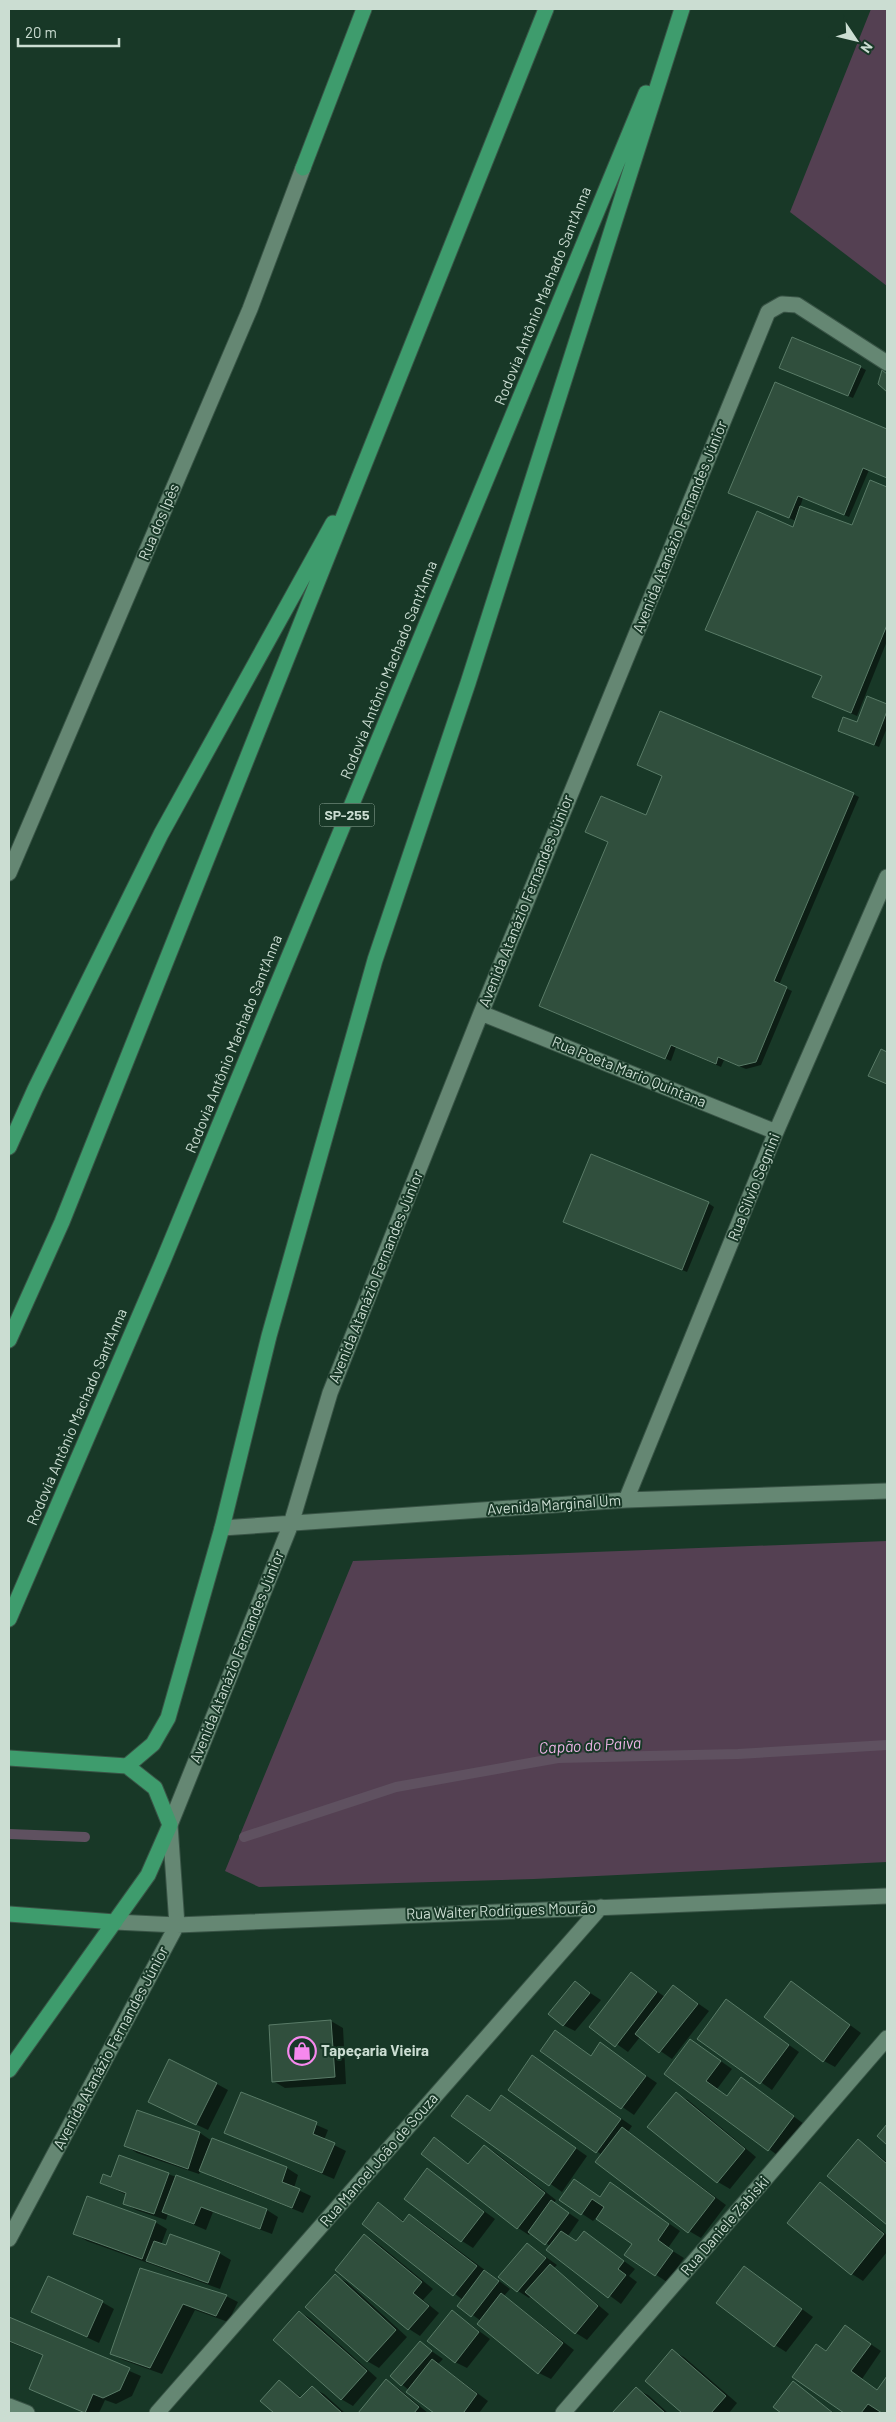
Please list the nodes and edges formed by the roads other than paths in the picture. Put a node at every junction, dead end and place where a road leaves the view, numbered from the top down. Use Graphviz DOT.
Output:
graph roads {
  1 [pos="364,9"];
  2 [pos="546,9"];
  3 [pos="681,9"];
  4 [pos="503,120"];
  5 [pos="303,168"];
  6 [pos="887,363"];
  7 [pos="9,874"];
  8 [pos="887,877"];
  9 [pos="481,1013"];
  10 [pos="776,1132"];
  11 [pos="9,1147"];
  12 [pos="9,1340"];
  13 [pos="887,1491"];
  14 [pos="626,1500"];
  15 [pos="291,1524"];
  16 [pos="222,1528"];
  17 [pos="9,1619"];
  18 [pos="9,1758"];
  19 [pos="127,1766"];
  20 [pos="170,1825"];
  21 [pos="887,1896"];
  22 [pos="601,1907"];
  23 [pos="9,1914"];
  24 [pos="115,1922"];
  25 [pos="177,1925"];
  26 [pos="887,2038"];
  27 [pos="9,2070"];
  28 [pos="9,2239"];
  29 [pos="9,2406"];
  30 [pos="27,2413"];
  31 [pos="157,2413"];
  32 [pos="563,2413"];
  1 -- 5 [label="highway"];
  2 -- 4 [label="highway"];
  3 -- 16 [label="highway"];
  3 -- 17 [label="highway, Rodovia Antônio Machado Sant'Anna / SP-255"];
  4 -- 11 [label="highway"];
  4 -- 12 [label="highway"];
  5 -- 7 [label="street, Rua dos Ipês"];
  6 -- 9 [label="street, Avenida Atanázio Fernandes Júnior"];
  8 -- 10 [label="street, Rua Silvio Segnini"];
  9 -- 10 [label="street, Rua Poeta Mario Quintana"];
  9 -- 15 [label="street, Avenida Atanázio Fernandes Júnior"];
  10 -- 14 [label="street, Rua Silvio Segnini"];
  13 -- 14 [label="street, Avenida Marginal Um"];
  14 -- 15 [label="street, Avenida Marginal Um"];
  15 -- 16 [label="street, Avenida Marginal Um"];
  15 -- 20 [label="street, Avenida Atanázio Fernandes Júnior"];
  16 -- 19 [label="highway"];
  18 -- 19 [label="highway"];
  19 -- 20 [label="highway"];
  20 -- 24 [label="highway"];
  20 -- 25 [label="street, Avenida Atanázio Fernandes Júnior"];
  21 -- 22 [label="street, Rua Walter Rodrigues Mourão"];
  22 -- 25 [label="street, Rua Walter Rodrigues Mourão"];
  22 -- 31 [label="street, Rua Manoel João de Souza"];
  23 -- 24 [label="highway"];
  24 -- 25 [label="street, Rua Walter Rodrigues Mourão"];
  24 -- 27 [label="highway"];
  25 -- 28 [label="street, Avenida Atanázio Fernandes Júnior"];
  26 -- 32 [label="street, Rua Daniele Zabiski"];
  29 -- 30 [label="street"];
}
